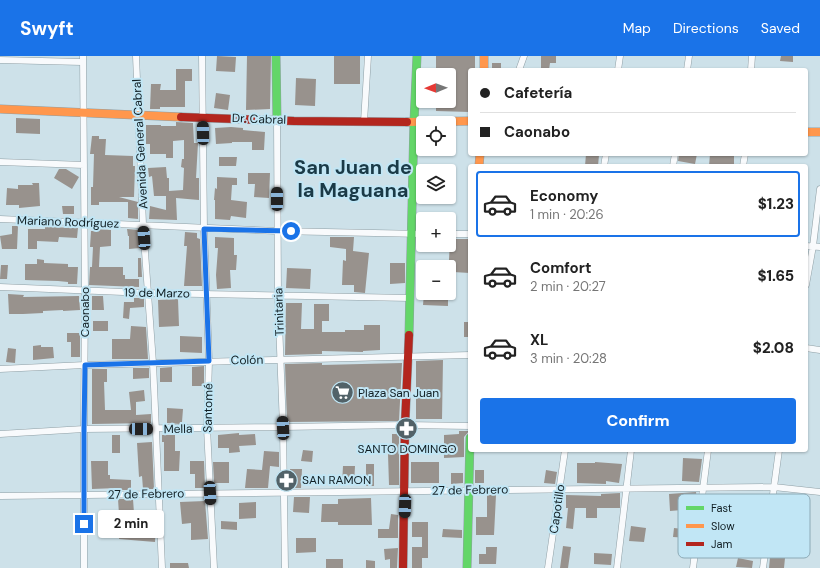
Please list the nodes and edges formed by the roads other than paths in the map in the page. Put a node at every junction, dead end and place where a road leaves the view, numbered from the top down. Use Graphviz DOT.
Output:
graph roads {
  1 [pos="136,56"];
  2 [pos="202,56"];
  3 [pos="276,56"];
  4 [pos="368,56"];
  5 [pos="417,56"];
  6 [pos="484,56"];
  7 [pos="524,56"];
  8 [pos="620,56"];
  9 [pos="689,56"];
  10 [pos="752,56"];
  11 [pos="82,59"];
  12 [pos="0,60"];
  13 [pos="484,68"];
  14 [pos="520,68"];
  15 [pos="618,68"];
  16 [pos="687,68"];
  17 [pos="751,68"];
  18 [pos="0,109"];
  19 [pos="84,112"];
  20 [pos="138,114"];
  21 [pos="203,117"];
  22 [pos="277,120"];
  23 [pos="468,121"];
  24 [pos="364,122"];
  25 [pos="414,122"];
  26 [pos="808,132"];
  27 [pos="820,132"];
  28 [pos="0,162"];
  29 [pos="84,165"];
  30 [pos="820,189"];
  31 [pos="0,219"];
  32 [pos="85,223"];
  33 [pos="143,224"];
  34 [pos="204,229"];
  35 [pos="277,231"];
  36 [pos="412,234"];
  37 [pos="416,234"];
  38 [pos="456,234"];
  39 [pos="468,234"];
  40 [pos="817,247"];
  41 [pos="808,278"];
  42 [pos="0,287"];
  43 [pos="85,291"];
  44 [pos="148,293"];
  45 [pos="207,294"];
  46 [pos="278,296"];
  47 [pos="410,298"];
  48 [pos="808,348"];
  49 [pos="820,350"];
  50 [pos="468,355"];
  51 [pos="409,356"];
  52 [pos="280,360"];
  53 [pos="209,361"];
  54 [pos="153,363"];
  55 [pos="85,365"];
  56 [pos="0,369"];
  57 [pos="405,425"];
  58 [pos="468,426"];
  59 [pos="207,428"];
  60 [pos="283,428"];
  61 [pos="84,429"];
  62 [pos="156,429"];
  63 [pos="0,434"];
  64 [pos="469,452"];
  65 [pos="565,452"];
  66 [pos="631,452"];
  67 [pos="708,452"];
  68 [pos="779,452"];
  69 [pos="774,487"];
  70 [pos="704,488"];
  71 [pos="560,489"];
  72 [pos="627,489"];
  73 [pos="468,490"];
  74 [pos="405,491"];
  75 [pos="284,492"];
  76 [pos="820,492"];
  77 [pos="210,493"];
  78 [pos="83,494"];
  79 [pos="158,494"];
  80 [pos="703,494"];
  81 [pos="773,494"];
  82 [pos="0,496"];
  83 [pos="694,558"];
  84 [pos="764,558"];
  85 [pos="84,568"];
  86 [pos="162,568"];
  87 [pos="214,568"];
  88 [pos="285,568"];
  89 [pos="402,568"];
  90 [pos="467,568"];
  91 [pos="548,568"];
  92 [pos="617,568"];
  93 [pos="693,568"];
  94 [pos="763,568"];
  1 -- 20 [label="street, Avenida General Cabral"];
  2 -- 21 [label="street, Santomé"];
  3 -- 22 [label="main road, Trinitaria"];
  4 -- 24 [label="street"];
  5 -- 25 [label="main road"];
  6 -- 13 [label="main road"];
  7 -- 14 [label="street"];
  8 -- 15 [label="street"];
  9 -- 16 [label="street"];
  10 -- 17 [label="street"];
  11 -- 12 [label="street"];
  11 -- 19 [label="street, Caonabo"];
  18 -- 19 [label="main road, Dr. Cabral"];
  19 -- 20 [label="main road, Dr. Cabral"];
  19 -- 29 [label="street, Caonabo"];
  20 -- 21 [label="main road, Dr. Cabral"];
  20 -- 33 [label="street, Avenida General Cabral"];
  21 -- 22 [label="main road, Dr. Cabral"];
  21 -- 34 [label="street, Santomé"];
  22 -- 24 [label="main road, Dr. Cabral"];
  22 -- 35 [label="street, Trinitaria"];
  23 -- 25 [label="main road, Dr. Cabral"];
  24 -- 25 [label="main road, Dr. Cabral"];
  25 -- 36 [label="main road"];
  26 -- 27 [label="main road"];
  28 -- 29 [label="street"];
  29 -- 32 [label="street, Caonabo"];
  30 -- 40 [label="street"];
  31 -- 32 [label="street, Mariano Rodríguez"];
  32 -- 33 [label="street, Mariano Rodríguez"];
  32 -- 43 [label="street, Caonabo"];
  33 -- 34 [label="street, Mariano Rodríguez"];
  33 -- 44 [label="street, Avenida General Cabral"];
  34 -- 35 [label="street, Mariano Rodríguez"];
  34 -- 45 [label="street, Santomé"];
  35 -- 36 [label="street, Mariano Rodríguez"];
  35 -- 46 [label="street, Trinitaria"];
  36 -- 37 [label="street, Mariano Rodríguez"];
  36 -- 47 [label="main road"];
  38 -- 39 [label="street"];
  40 -- 41 [label="street"];
  42 -- 43 [label="street, 19 de Marzo"];
  43 -- 44 [label="street, 19 de Marzo"];
  43 -- 55 [label="street, Caonabo"];
  44 -- 45 [label="street, 19 de Marzo"];
  44 -- 54 [label="street, Avenida General Cabral"];
  45 -- 46 [label="street, 19 de Marzo"];
  45 -- 53 [label="street, Santomé"];
  46 -- 47 [label="street, 19 de Marzo"];
  46 -- 52 [label="street, Trinitaria"];
  47 -- 51 [label="main road"];
  48 -- 49 [label="street"];
  50 -- 51 [label="street, Colón"];
  51 -- 52 [label="street, Colón"];
  51 -- 57 [label="main road"];
  52 -- 53 [label="street, Colón"];
  52 -- 60 [label="street, Trinitaria"];
  53 -- 54 [label="street, Colón"];
  53 -- 59 [label="street, Santomé"];
  54 -- 55 [label="street, Colón"];
  54 -- 62 [label="street, Avenida General Cabral"];
  55 -- 56 [label="street, Colón"];
  55 -- 61 [label="street, Caonabo"];
  57 -- 58 [label="street, Mella"];
  57 -- 60 [label="street, Mella"];
  57 -- 74 [label="main road"];
  59 -- 60 [label="street, Mella"];
  59 -- 62 [label="street, Mella"];
  59 -- 77 [label="street, Santomé"];
  60 -- 75 [label="street, Trinitaria"];
  61 -- 62 [label="street, Mella"];
  61 -- 63 [label="street, Mella"];
  61 -- 78 [label="street, Caonabo"];
  62 -- 79 [label="street, Avenida General Cabral"];
  64 -- 73 [label="main road"];
  65 -- 71 [label="street, Capotillo"];
  66 -- 72 [label="street"];
  67 -- 70 [label="street"];
  68 -- 69 [label="street"];
  69 -- 70 [label="street, 27 de Febrero"];
  69 -- 76 [label="street, 27 de Febrero"];
  69 -- 81 [label="street"];
  70 -- 72 [label="street, 27 de Febrero"];
  70 -- 80 [label="street"];
  71 -- 72 [label="street, 27 de Febrero"];
  71 -- 73 [label="street, 27 de Febrero"];
  71 -- 91 [label="street, Capotillo"];
  72 -- 92 [label="street"];
  73 -- 74 [label="street, 27 de Febrero"];
  73 -- 90 [label="main road"];
  74 -- 75 [label="street, 27 de Febrero"];
  74 -- 89 [label="main road"];
  75 -- 77 [label="street, 27 de Febrero"];
  75 -- 88 [label="street, Trinitaria"];
  77 -- 79 [label="street, 27 de Febrero"];
  77 -- 87 [label="street, Santomé"];
  78 -- 79 [label="street, 27 de Febrero"];
  78 -- 82 [label="street, 27 de Febrero"];
  78 -- 85 [label="street, Caonabo"];
  79 -- 86 [label="street, Avenida General Cabral"];
  83 -- 93 [label="street"];
  84 -- 94 [label="street"];
}
